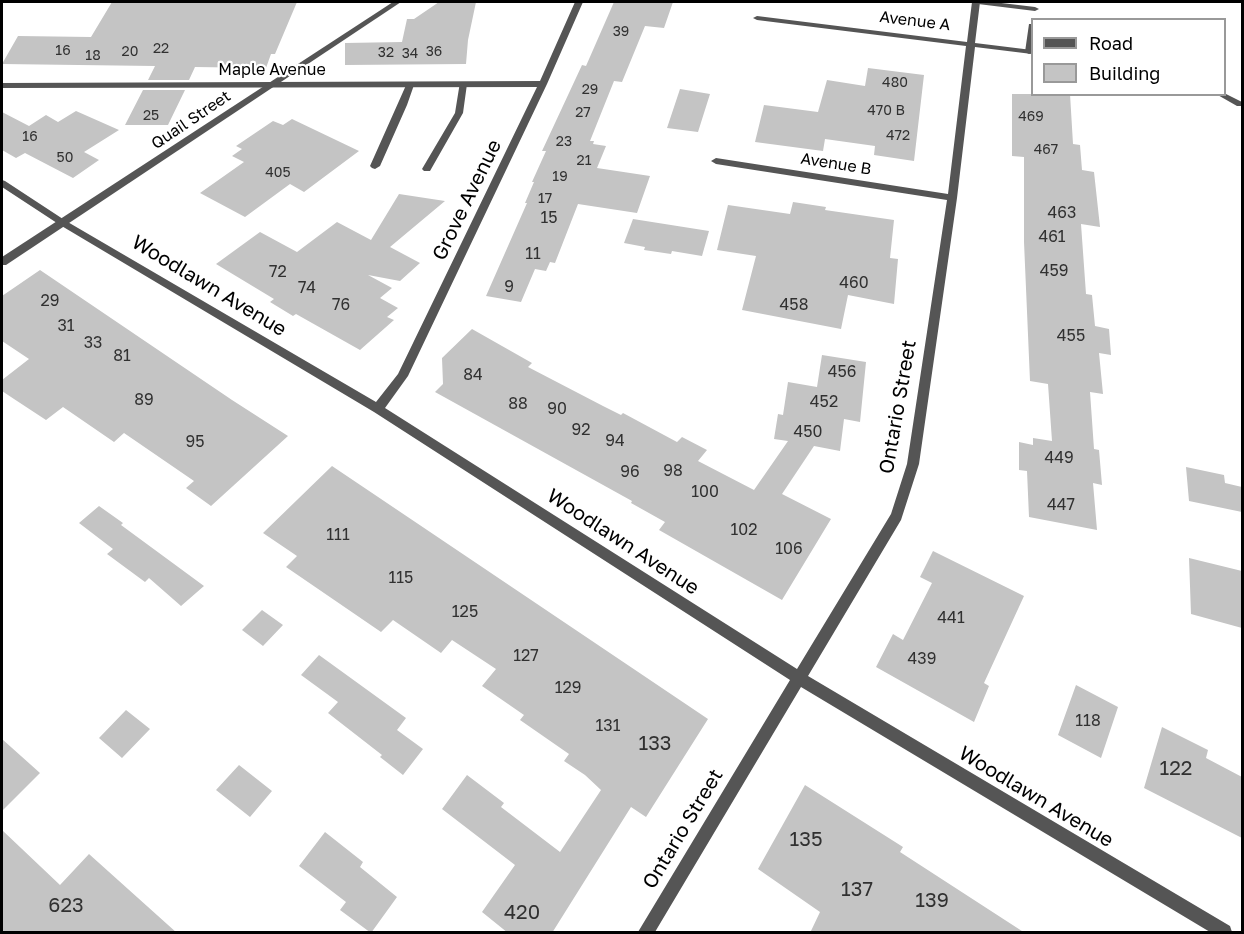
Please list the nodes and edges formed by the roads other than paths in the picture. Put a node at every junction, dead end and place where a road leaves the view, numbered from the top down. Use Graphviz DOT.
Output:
graph roads {
  1 [pos="396,2"];
  2 [pos="579,2"];
  3 [pos="977,2"];
  4 [pos="1029,2"];
  5 [pos="1035,9"];
  6 [pos="757,18"];
  7 [pos="1034,18"];
  8 [pos="970,43"];
  9 [pos="1031,52"];
  10 [pos="463,84"];
  11 [pos="543,84"];
  12 [pos="2,85"];
  13 [pos="271,85"];
  14 [pos="410,85"];
  15 [pos="1224,96"];
  16 [pos="1240,104"];
  17 [pos="716,161"];
  18 [pos="375,166"];
  19 [pos="427,169"];
  20 [pos="2,183"];
  21 [pos="952,198"];
  22 [pos="63,223"];
  23 [pos="2,262"];
  24 [pos="378,409"];
  25 [pos="799,678"];
  26 [pos="646,933"];
  27 [pos="1224,933"];
  1 -- 13 [label="street, Quail Street"];
  2 -- 11 [label="street, Grove Avenue"];
  3 -- 5 [label="street"];
  3 -- 8 [label="street, Ontario Street"];
  4 -- 5 [label="street"];
  5 -- 7 [label="street"];
  6 -- 8 [label="street, Avenue A"];
  8 -- 9 [label="street, Avenue A"];
  8 -- 21 [label="street, Ontario Street"];
  10 -- 11 [label="street, Maple Avenue"];
  10 -- 14 [label="street, Maple Avenue"];
  10 -- 19 [label="street"];
  11 -- 24 [label="street, Grove Avenue"];
  12 -- 13 [label="street, Maple Avenue"];
  13 -- 14 [label="street, Maple Avenue"];
  13 -- 22 [label="street, Quail Street"];
  14 -- 18 [label="street"];
  15 -- 16 [label="street"];
  17 -- 21 [label="street, Avenue B"];
  20 -- 22 [label="street, Woodlawn Avenue"];
  21 -- 25 [label="street, Ontario Street"];
  22 -- 23 [label="street, Quail Street"];
  22 -- 24 [label="street, Woodlawn Avenue"];
  24 -- 25 [label="street, Woodlawn Avenue"];
  25 -- 26 [label="street, Ontario Street"];
  25 -- 27 [label="street, Woodlawn Avenue"];
}
